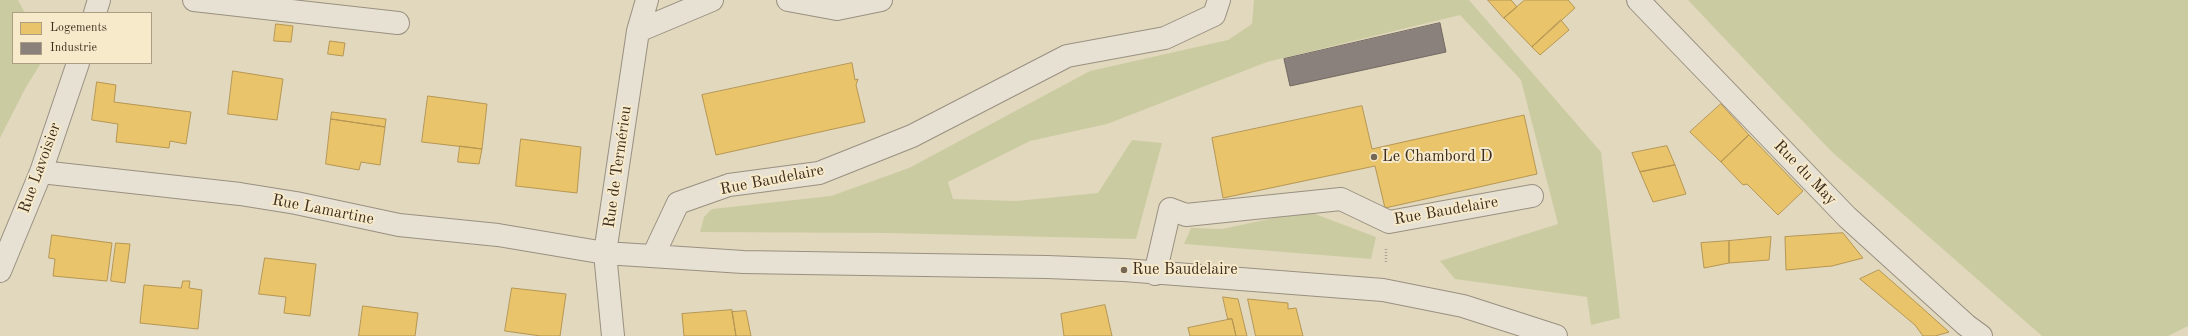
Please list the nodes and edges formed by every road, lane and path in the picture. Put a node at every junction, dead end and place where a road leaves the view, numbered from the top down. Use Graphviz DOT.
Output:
graph roads {
  1 [pos="99,0"];
  2 [pos="194,0"];
  3 [pos="647,0"];
  4 [pos="712,0"];
  5 [pos="788,0"];
  6 [pos="881,0"];
  7 [pos="1219,0"];
  8 [pos="1638,0"];
  9 [pos="94,12"];
  10 [pos="398,23"];
  11 [pos="638,30"];
  12 [pos="78,64"];
  13 [pos="41,172"];
  14 [pos="1532,196"];
  15 [pos="1388,222"];
  16 [pos="605,253"];
  17 [pos="653,256"];
  18 [pos="0,271"];
  19 [pos="1155,274"];
  20 [pos="1383,290"];
  21 [pos="613,336"];
  22 [pos="1556,336"];
  23 [pos="1981,336"];
  1 -- 9 [label="street"];
  2 -- 10 [label="street"];
  3 -- 11 [label="street, Rue de Termérieu"];
  4 -- 11 [label="street"];
  5 -- 6 [label="street"];
  7 -- 17 [label="street, Rue Baudelaire"];
  8 -- 23 [label="street, Rue du May"];
  11 -- 16 [label="street, Rue de Termérieu"];
  12 -- 13 [label="street, Rue Lavoisier"];
  13 -- 16 [label="street, Rue Lamartine"];
  13 -- 18 [label="street, Rue Lavoisier"];
  14 -- 15 [label="street, Rue Baudelaire"];
  15 -- 19 [label="street, Rue Baudelaire"];
  15 -- 20 [label="path"];
  16 -- 17 [label="street"];
  16 -- 21 [label="street, Rue de Termérieu"];
  17 -- 19 [label="street"];
  19 -- 20 [label="street"];
  20 -- 22 [label="street"];
}
